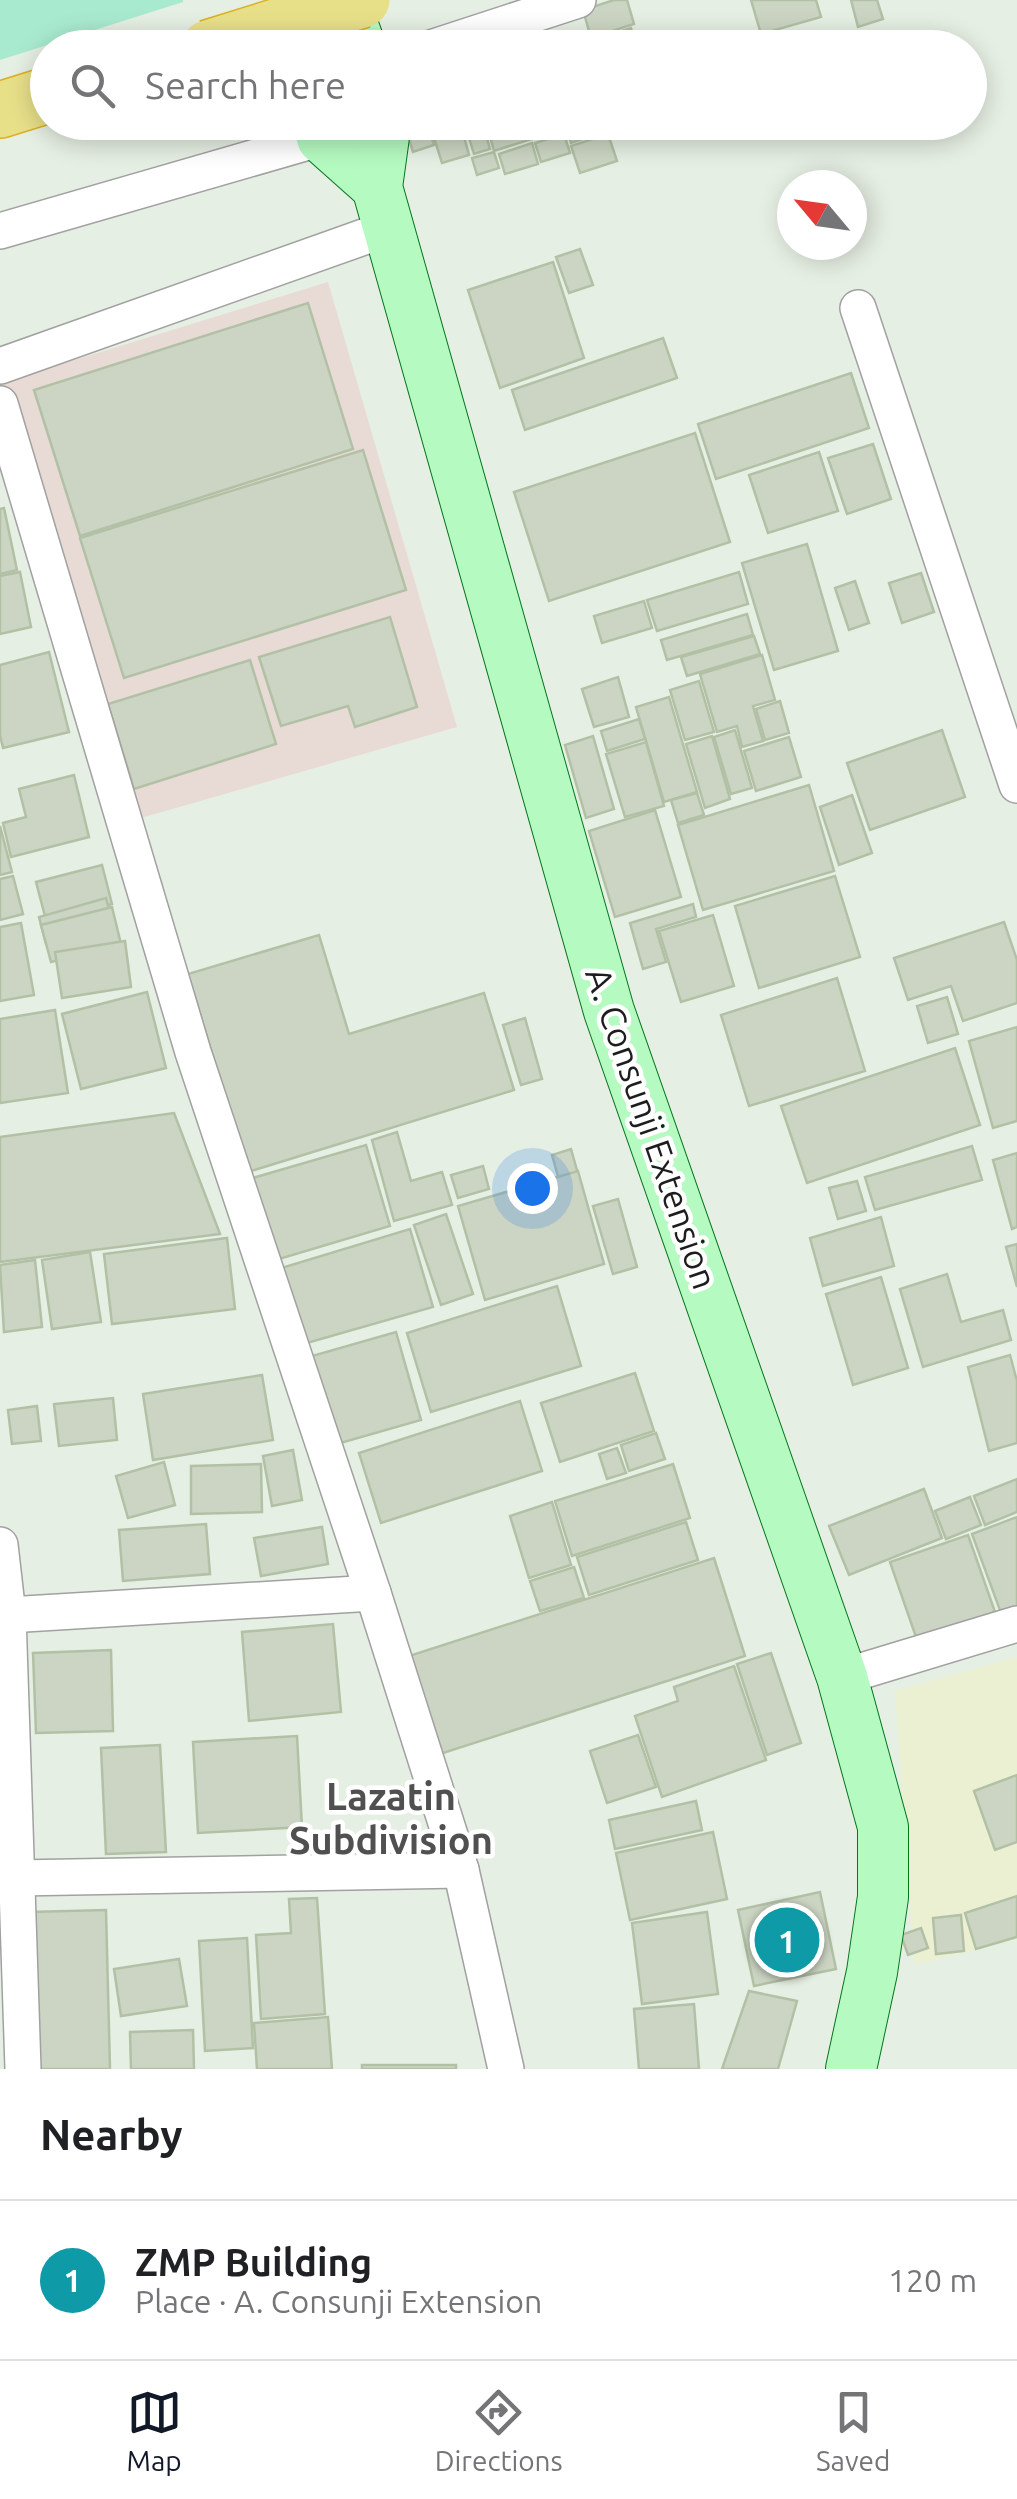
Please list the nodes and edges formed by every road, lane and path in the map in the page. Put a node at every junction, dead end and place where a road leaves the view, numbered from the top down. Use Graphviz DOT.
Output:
graph roads {
  1 [pos="281,0"];
  2 [pos="344,0"];
  3 [pos="362,0"];
  4 [pos="578,0"];
  5 [pos="266,30"];
  6 [pos="290,30"];
  7 [pos="354,30"];
  8 [pos="486,30"];
  9 [pos="30,101"];
  10 [pos="0,110"];
  11 [pos="288,140"];
  12 [pos="328,140"];
  13 [pos="385,140"];
  14 [pos="382,208"];
  15 [pos="0,231"];
  16 [pos="858,308"];
  17 [pos="0,366"];
  18 [pos="0,404"];
  19 [pos="1017,785"];
  20 [pos="0,1546"];
  21 [pos="374,1594"];
  22 [pos="8,1615"];
  23 [pos="1017,1624"];
  24 [pos="842,1677"];
  25 [pos="461,1870"];
  26 [pos="16,1878"];
  27 [pos="24,2069"];
  28 [pos="506,2069"];
  29 [pos="851,2069"];
  1 -- 6 [label="main road"];
  2 -- 7 [label="main road"];
  3 -- 5 [label="highway, bridge"];
  4 -- 8 [label="street"];
  9 -- 10 [label="highway"];
  11 -- 15 [label="street"];
  12 -- 14 [label="main road"];
  13 -- 14 [label="main road"];
  14 -- 17 [label="street"];
  14 -- 24 [label="main road, A. Consunji Extension"];
  16 -- 19 [label="street"];
  18 -- 21 [label="street"];
  20 -- 22 [label="street"];
  21 -- 22 [label="street"];
  21 -- 25 [label="street"];
  22 -- 26 [label="street"];
  23 -- 24 [label="street"];
  24 -- 29 [label="main road, A. Consunji Extension"];
  25 -- 26 [label="street"];
  25 -- 28 [label="street"];
  26 -- 27 [label="street"];
}
